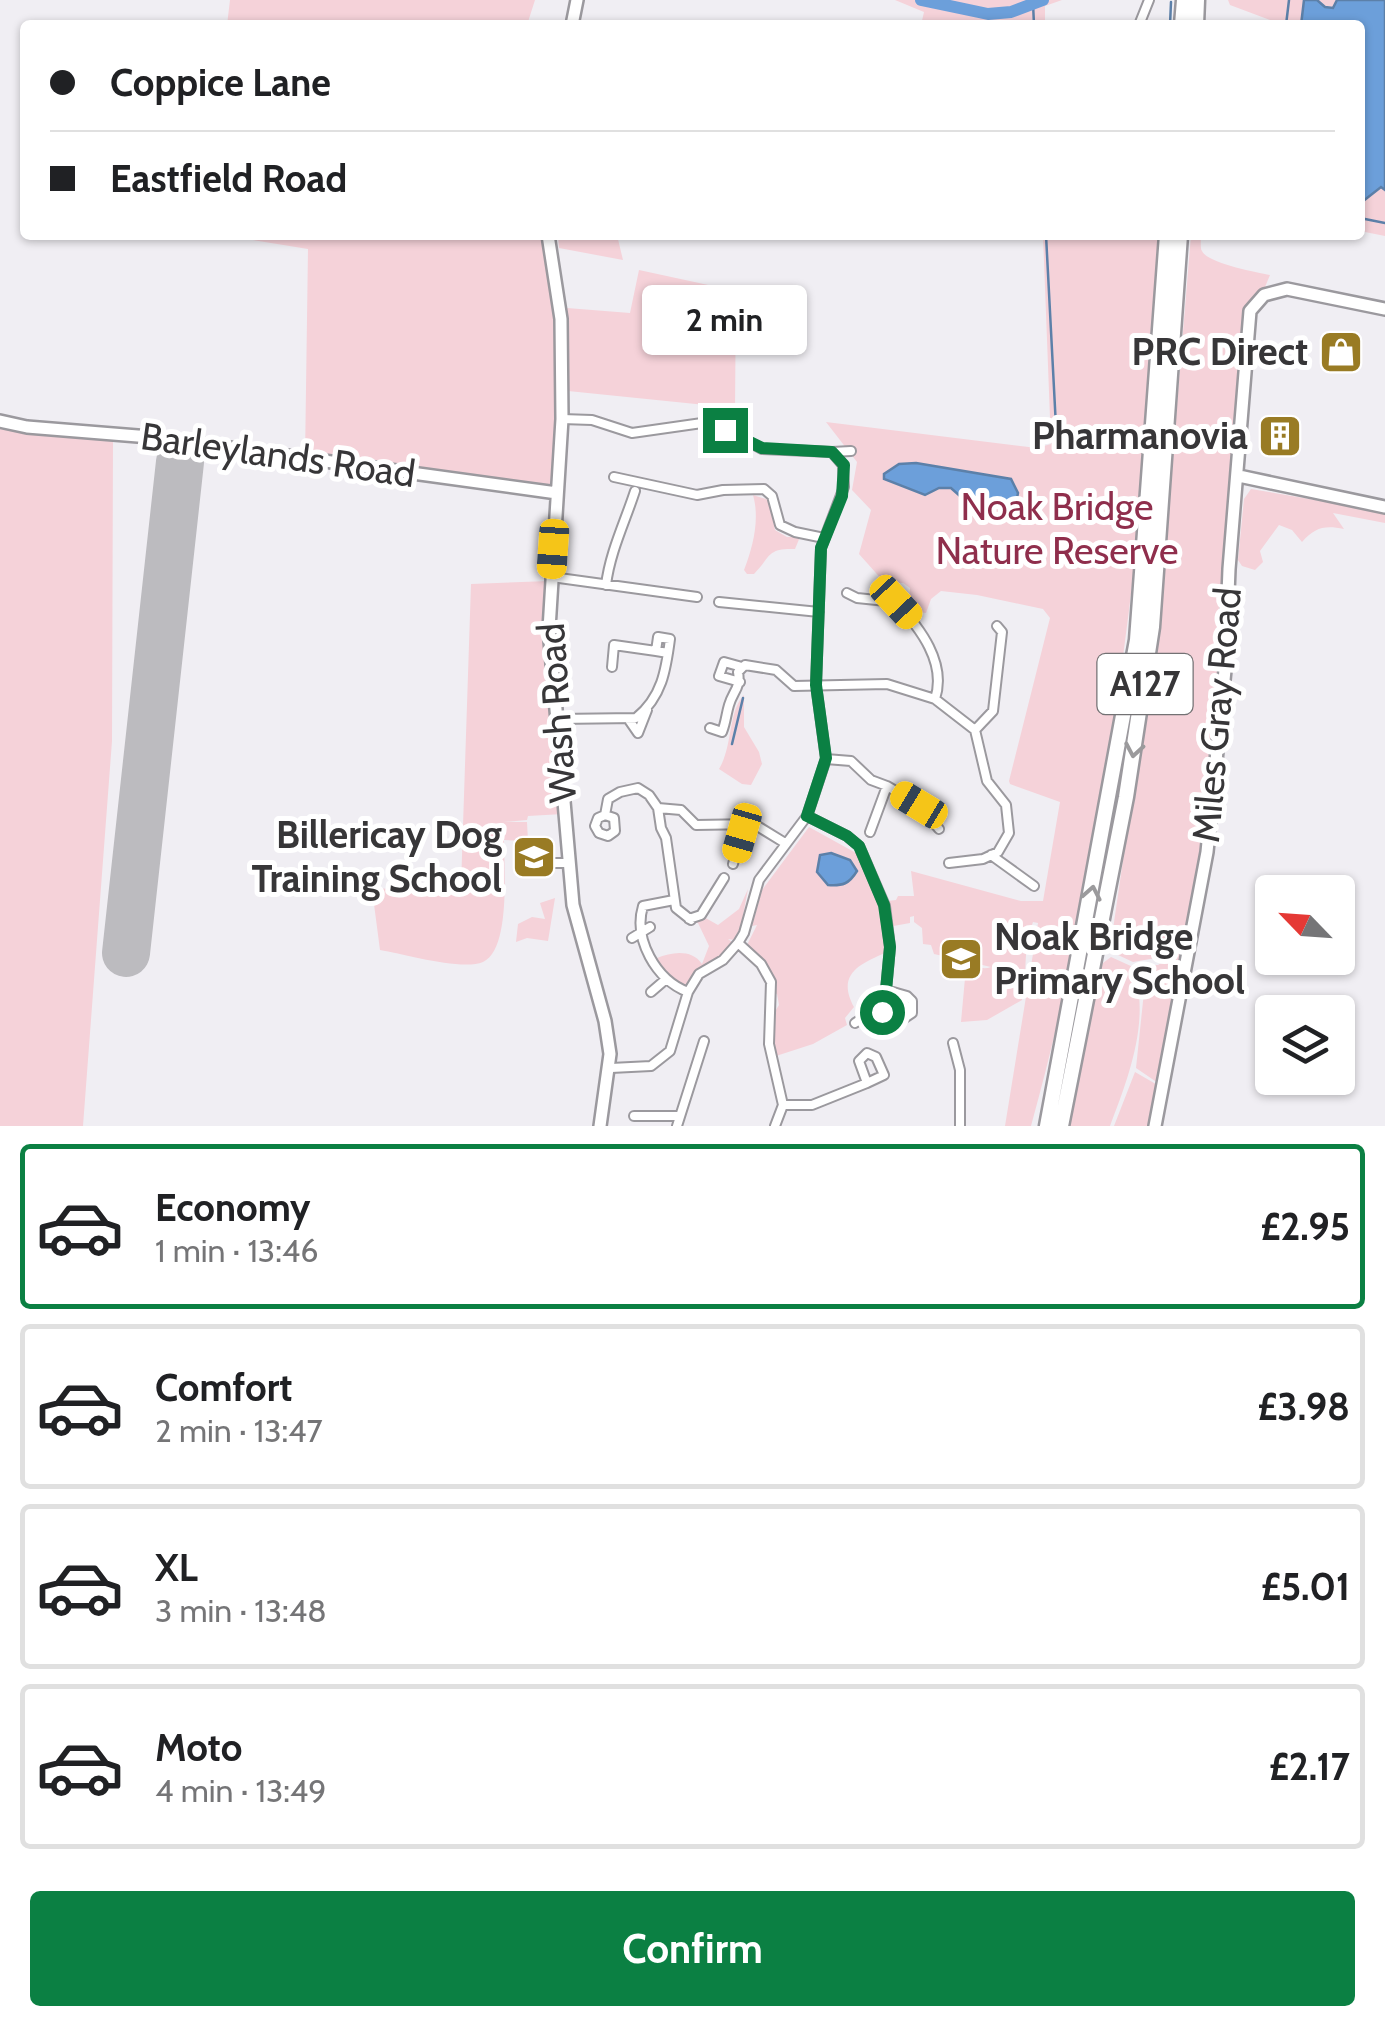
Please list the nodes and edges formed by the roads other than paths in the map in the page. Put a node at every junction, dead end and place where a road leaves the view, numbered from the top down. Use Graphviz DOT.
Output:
graph roads {
  1 [pos="549,240"];
  2 [pos="1167,240"];
  3 [pos="1180,240"];
  4 [pos="1385,309"];
  5 [pos="562,419"];
  6 [pos="0,421"];
  7 [pos="829,452"];
  8 [pos="851,452"];
  9 [pos="1238,476"];
  10 [pos="614,477"];
  11 [pos="635,491"];
  12 [pos="557,493"];
  13 [pos="1385,507"];
  14 [pos="824,538"];
  15 [pos="552,577"];
  16 [pos="606,585"];
  17 [pos="847,593"];
  18 [pos="697,596"];
  19 [pos="718,602"];
  20 [pos="819,612"];
  21 [pos="997,626"];
  22 [pos="656,651"];
  23 [pos="668,653"];
  24 [pos="744,654"];
  25 [pos="744,666"];
  26 [pos="612,667"];
  27 [pos="740,682"];
  28 [pos="816,685"];
  29 [pos="935,698"];
  30 [pos="648,705"];
  31 [pos="557,719"];
  32 [pos="629,720"];
  33 [pos="710,728"];
  34 [pos="976,730"];
  35 [pos="826,758"];
  36 [pos="887,786"];
  37 [pos="658,808"];
  38 [pos="606,814"];
  39 [pos="807,816"];
  40 [pos="744,824"];
  41 [pos="939,829"];
  42 [pos="870,832"];
  43 [pos="785,843"];
  44 [pos="991,855"];
  45 [pos="537,863"];
  46 [pos="568,863"];
  47 [pos="949,863"];
  48 [pos="733,864"];
  49 [pos="724,878"];
  50 [pos="1034,886"];
  51 [pos="674,900"];
  52 [pos="646,930"];
  53 [pos="632,938"];
  54 [pos="738,943"];
  55 [pos="664,980"];
  56 [pos="886,990"];
  57 [pos="651,992"];
  58 [pos="688,992"];
  59 [pos="878,1008"];
  60 [pos="855,1024"];
  61 [pos="704,1041"];
  62 [pos="953,1043"];
  63 [pos="610,1068"];
  64 [pos="867,1083"];
  65 [pos="783,1105"];
  66 [pos="634,1116"];
  67 [pos="680,1116"];
  68 [pos="600,1126"];
  69 [pos="678,1126"];
  70 [pos="775,1126"];
  71 [pos="960,1126"];
  72 [pos="1043,1126"];
  73 [pos="1060,1126"];
  74 [pos="1155,1126"];
  1 -- 5 [label="street, Wash Road"];
  72 -- 2 [label="highway, A127, one-way"];
  3 -- 73 [label="highway, A127, one-way"];
  4 -- 9 [label="street, Miles Gray Road"];
  5 -- 7 [label="street"];
  5 -- 12 [label="street, Wash Road"];
  6 -- 12 [label="street, Barleylands Road"];
  7 -- 8 [label="street"];
  7 -- 14 [label="street"];
  9 -- 13 [label="street"];
  9 -- 74 [label="street, Miles Gray Road"];
  10 -- 14 [label="street"];
  11 -- 16 [label="street"];
  12 -- 15 [label="street, Wash Road"];
  14 -- 20 [label="street"];
  15 -- 16 [label="street"];
  15 -- 31 [label="street, Wash Road"];
  16 -- 18 [label="street"];
  17 -- 29 [label="street"];
  19 -- 20 [label="street"];
  20 -- 28 [label="street"];
  21 -- 34 [label="street"];
  22 -- 23 [label="street"];
  22 -- 23 [label="street"];
  22 -- 26 [label="street"];
  23 -- 30 [label="street"];
  24 -- 25 [label="street"];
  25 -- 27 [label="street"];
  25 -- 27 [label="street"];
  25 -- 28 [label="street"];
  27 -- 33 [label="street"];
  28 -- 29 [label="street"];
  28 -- 35 [label="street"];
  29 -- 34 [label="street"];
  30 -- 32 [label="street"];
  30 -- 32 [label="street"];
  31 -- 32 [label="street"];
  31 -- 46 [label="street, Wash Road"];
  34 -- 44 [label="street"];
  35 -- 36 [label="street"];
  35 -- 39 [label="street"];
  36 -- 41 [label="street"];
  36 -- 42 [label="street"];
  37 -- 38 [label="street"];
  37 -- 40 [label="street"];
  37 -- 51 [label="street"];
  39 -- 43 [label="street"];
  39 -- 56 [label="street"];
  40 -- 43 [label="street"];
  40 -- 48 [label="street"];
  43 -- 54 [label="street"];
  44 -- 47 [label="street"];
  44 -- 50 [label="street"];
  45 -- 46 [label="street"];
  46 -- 63 [label="street, Wash Road"];
  49 -- 51 [label="street"];
  51 -- 52 [label="street"];
  52 -- 53 [label="street"];
  52 -- 55 [label="street"];
  54 -- 58 [label="street"];
  54 -- 65 [label="street"];
  55 -- 57 [label="street"];
  55 -- 58 [label="street"];
  56 -- 59 [label="street"];
  56 -- 59 [label="street"];
  58 -- 63 [label="street"];
  59 -- 60 [label="street"];
  61 -- 67 [label="street"];
  62 -- 71 [label="street"];
  63 -- 68 [label="street, Wash Road"];
  64 -- 65 [label="street"];
  65 -- 70 [label="street"];
  66 -- 67 [label="street"];
  67 -- 69 [label="street"];
}
